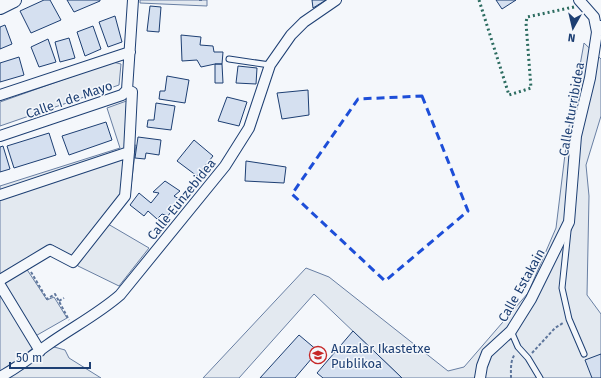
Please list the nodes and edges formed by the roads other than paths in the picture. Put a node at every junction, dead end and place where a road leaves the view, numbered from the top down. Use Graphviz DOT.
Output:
graph roads {
  1 [pos="14,0"];
  2 [pos="132,0"];
  3 [pos="336,0"];
  4 [pos="579,0"];
  5 [pos="0,8"];
  6 [pos="599,29"];
  7 [pos="130,52"];
  8 [pos="229,59"];
  9 [pos="270,64"];
  10 [pos="127,90"];
  11 [pos="0,95"];
  12 [pos="0,136"];
  13 [pos="129,152"];
  14 [pos="0,195"];
  15 [pos="569,222"];
  16 [pos="0,280"];
  17 [pos="0,285"];
  18 [pos="511,332"];
  19 [pos="40,351"];
  20 [pos="584,354"];
  21 [pos="0,377"];
  22 [pos="480,378"];
  23 [pos="540,378"];
  1 -- 5 [label="street"];
  2 -- 7 [label="street, Calle 1 de Mayo"];
  3 -- 9 [label="street, Calle Eunzebidea"];
  4 -- 6 [label="street"];
  6 -- 15 [label="street, Calle Iturribidea"];
  7 -- 10 [label="street, Calle 1 de Mayo"];
  7 -- 11 [label="street"];
  8 -- 9 [label="lane"];
  9 -- 19 [label="street, Calle Eunzebidea"];
  10 -- 12 [label="street, Calle 1 de Mayo"];
  10 -- 13 [label="street"];
  13 -- 14 [label="street"];
  13 -- 16 [label="street"];
  15 -- 18 [label="street, Calle Estakain"];
  15 -- 20 [label="lane"];
  17 -- 19 [label="street"];
  18 -- 22 [label="street, Calle Estakain"];
  18 -- 23 [label="lane"];
  19 -- 21 [label="street, Calle Eunzebidea"];
}
